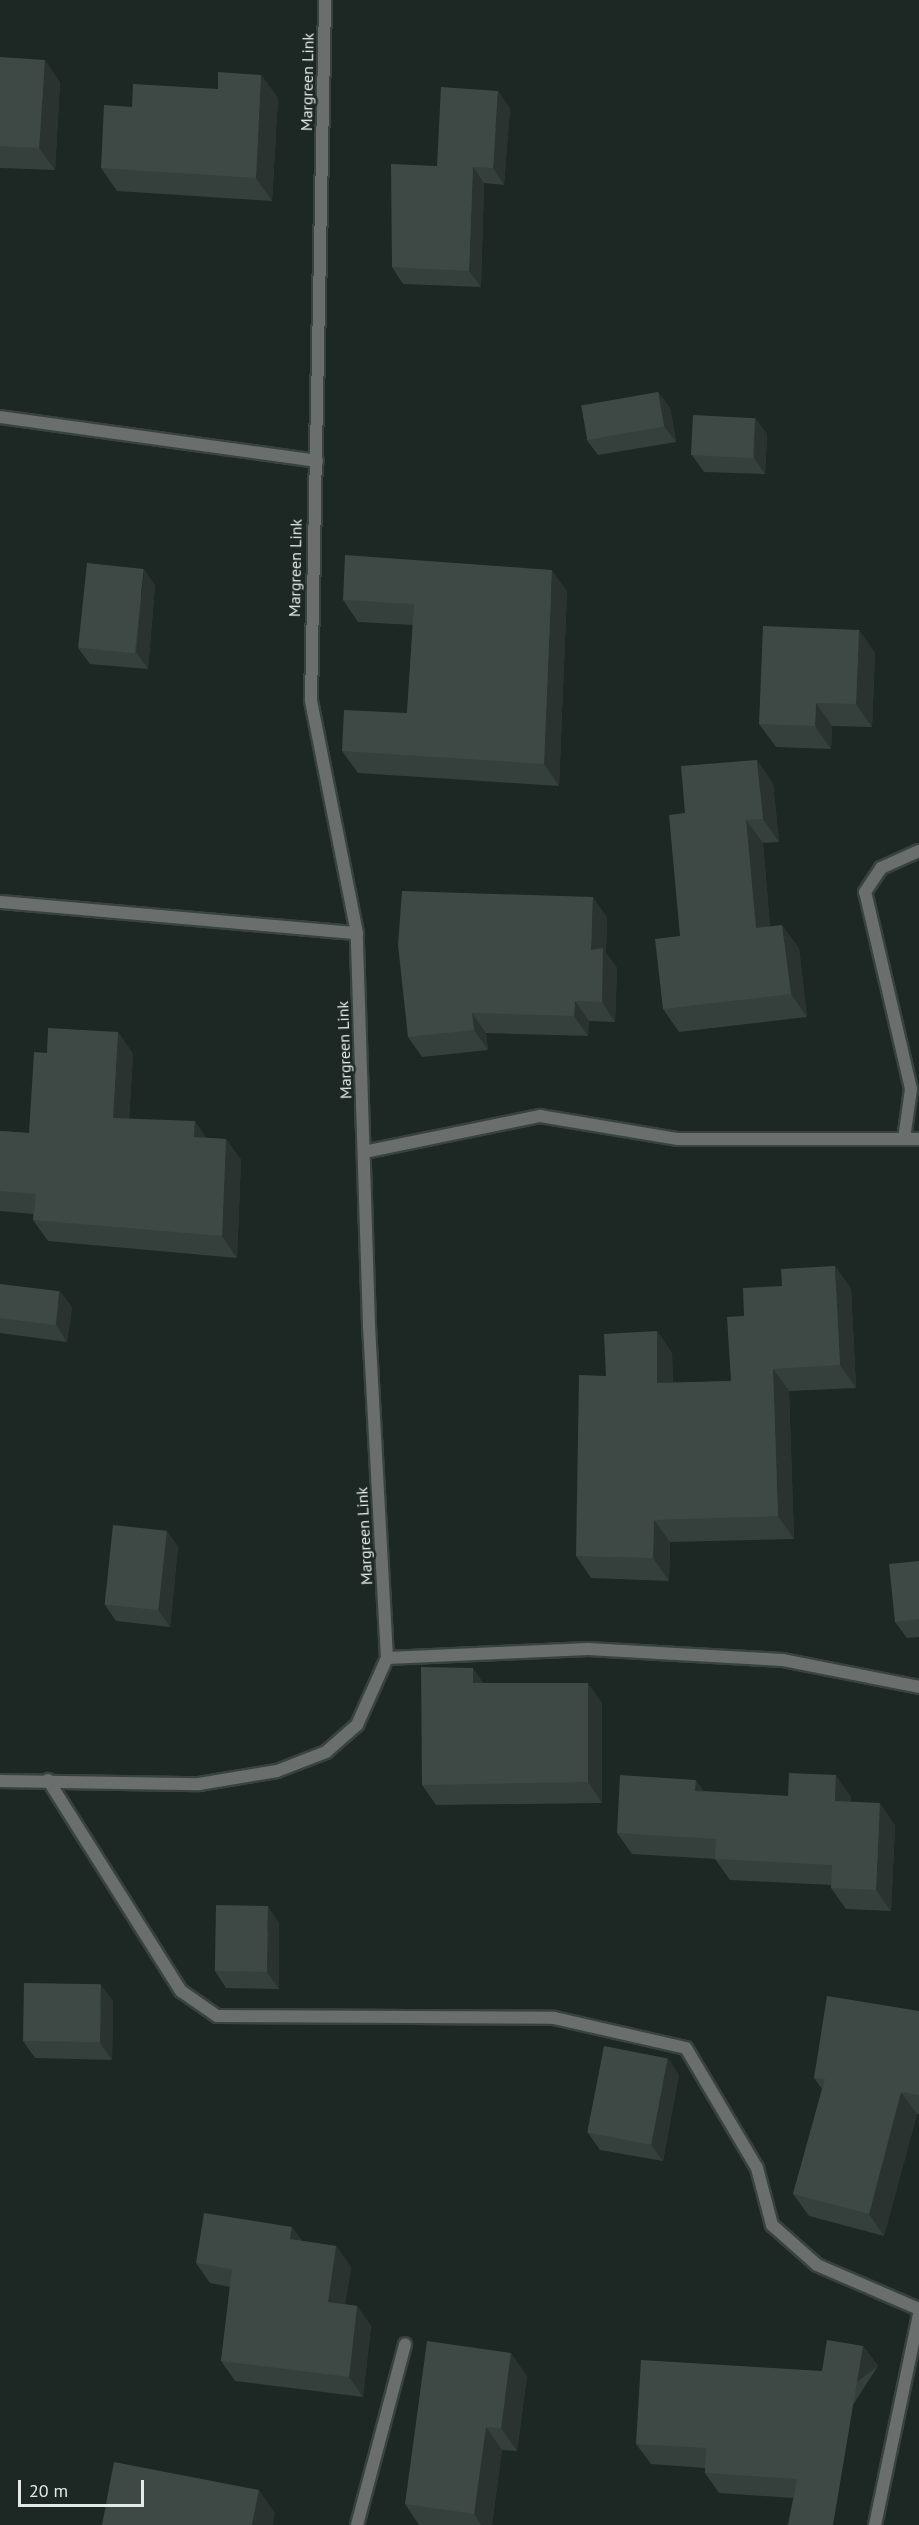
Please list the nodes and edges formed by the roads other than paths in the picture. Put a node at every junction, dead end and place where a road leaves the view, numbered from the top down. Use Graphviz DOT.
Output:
graph roads {
  1 [pos="325,0"];
  2 [pos="0,417"];
  3 [pos="317,461"];
  4 [pos="919,850"];
  5 [pos="0,902"];
  6 [pos="357,933"];
  7 [pos="919,1138"];
  8 [pos="904,1139"];
  9 [pos="364,1152"];
  10 [pos="387,1658"];
  11 [pos="919,1688"];
  12 [pos="48,1780"];
  13 [pos="0,1781"];
  14 [pos="919,2312"];
  15 [pos="405,2344"];
  16 [pos="357,2525"];
  17 [pos="875,2525"];
  1 -- 3 [label="street, Margreen Link"];
  2 -- 3 [label="street"];
  3 -- 6 [label="street, Margreen Link"];
  4 -- 8 [label="street"];
  5 -- 6 [label="street"];
  6 -- 9 [label="street, Margreen Link"];
  7 -- 8 [label="street"];
  8 -- 9 [label="street"];
  9 -- 10 [label="street, Margreen Link"];
  10 -- 11 [label="street"];
  10 -- 12 [label="street, Margreen Link"];
  12 -- 13 [label="street, Margreen Link"];
  12 -- 14 [label="street"];
  14 -- 17 [label="street"];
  15 -- 16 [label="street"];
}
